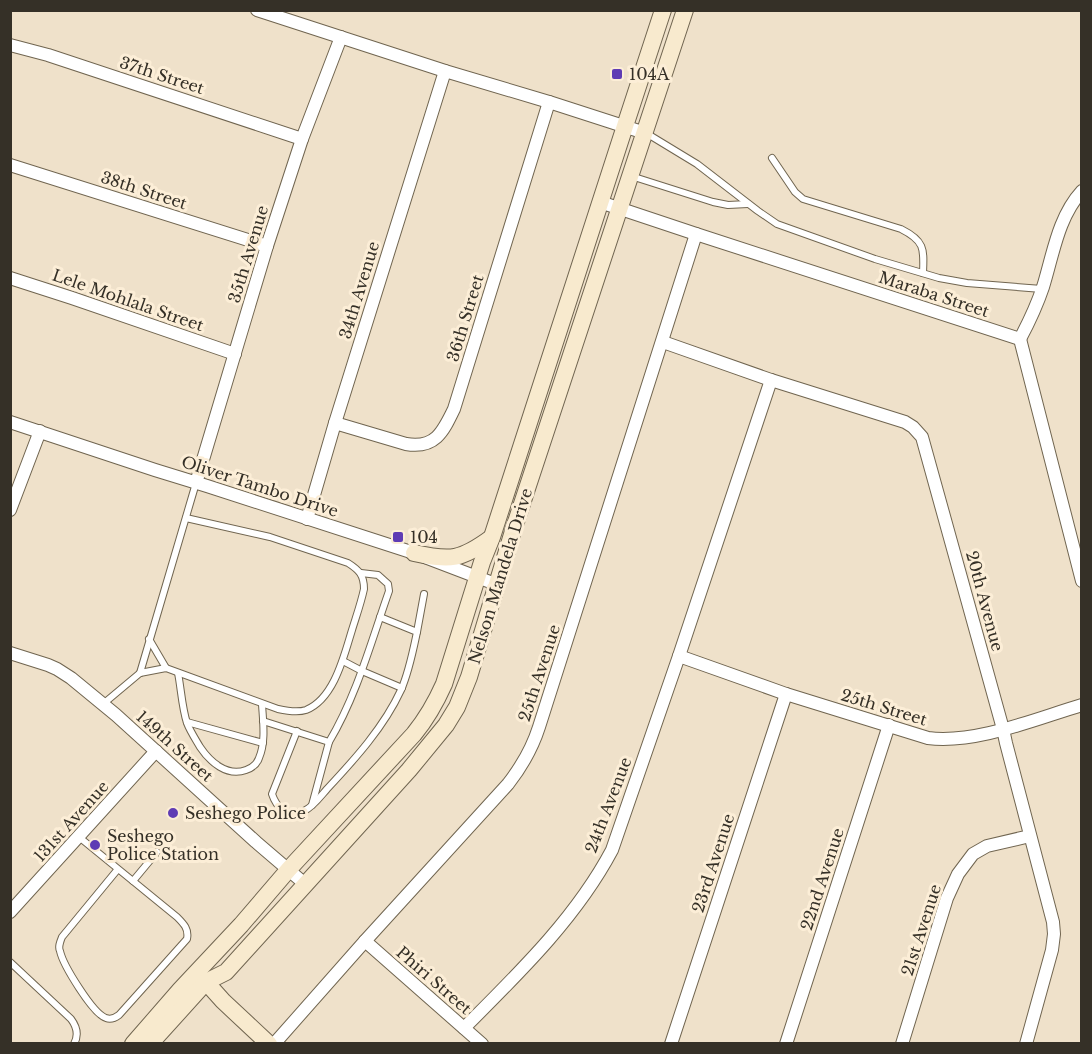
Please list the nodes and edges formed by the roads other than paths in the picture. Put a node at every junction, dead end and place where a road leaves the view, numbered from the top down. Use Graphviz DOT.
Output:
graph roads {
  1 [pos="257,10"];
  2 [pos="663,10"];
  3 [pos="685,10"];
  4 [pos="341,38"];
  5 [pos="10,45"];
  6 [pos="445,71"];
  7 [pos="549,102"];
  8 [pos="625,126"];
  9 [pos="645,133"];
  10 [pos="302,139"];
  11 [pos="772,158"];
  12 [pos="10,165"];
  13 [pos="631,176"];
  14 [pos="1082,191"];
  15 [pos="600,202"];
  16 [pos="748,204"];
  17 [pos="620,208"];
  18 [pos="696,234"];
  19 [pos="267,246"];
  20 [pos="923,273"];
  21 [pos="10,278"];
  22 [pos="1042,289"];
  23 [pos="1020,339"];
  24 [pos="663,342"];
  25 [pos="235,354"];
  26 [pos="771,380"];
  27 [pos="10,422"];
  28 [pos="335,423"];
  29 [pos="40,431"];
  30 [pos="196,483"];
  31 [pos="10,510"];
  32 [pos="186,518"];
  33 [pos="307,519"];
  34 [pos="492,537"];
  35 [pos="414,553"];
  36 [pos="361,573"];
  37 [pos="478,577"];
  38 [pos="1082,580"];
  39 [pos="498,585"];
  40 [pos="424,594"];
  41 [pos="380,617"];
  42 [pos="417,632"];
  43 [pos="149,639"];
  44 [pos="10,653"];
  45 [pos="680,656"];
  46 [pos="343,661"];
  47 [pos="166,668"];
  48 [pos="362,671"];
  49 [pos="140,673"];
  50 [pos="178,673"];
  51 [pos="402,688"];
  52 [pos="786,694"];
  53 [pos="102,704"];
  54 [pos="262,704"];
  55 [pos="1082,705"];
  56 [pos="263,721"];
  57 [pos="187,722"];
  58 [pos="890,725"];
  59 [pos="1003,729"];
  60 [pos="297,731"];
  61 [pos="329,742"];
  62 [pos="263,743"];
  63 [pos="156,751"];
  64 [pos="311,806"];
  65 [pos="1030,836"];
  66 [pos="79,837"];
  67 [pos="158,852"];
  68 [pos="118,869"];
  69 [pos="289,869"];
  70 [pos="133,881"];
  71 [pos="305,884"];
  72 [pos="10,912"];
  73 [pos="365,941"];
  74 [pos="10,962"];
  75 [pos="201,977"];
  76 [pos="464,1028"];
  77 [pos="74,1044"];
  78 [pos="133,1044"];
  79 [pos="150,1044"];
  80 [pos="269,1044"];
  81 [pos="274,1044"];
  82 [pos="482,1044"];
  83 [pos="671,1044"];
  84 [pos="786,1044"];
  85 [pos="902,1044"];
  86 [pos="1026,1044"];
  1 -- 4 [label="street"];
  2 -- 8 [label="main road, Nelson Mandela Drive"];
  3 -- 9 [label="main road, Nelson Mandela Drive"];
  4 -- 6 [label="street"];
  4 -- 10 [label="street, 35th Avenue"];
  5 -- 10 [label="street, 37th Street"];
  6 -- 7 [label="street"];
  6 -- 28 [label="street, 34th Avenue"];
  7 -- 8 [label="street"];
  7 -- 28 [label="street, 36th Street"];
  8 -- 9 [label="street"];
  8 -- 15 [label="main road, Nelson Mandela Drive"];
  9 -- 13 [label="main road, Nelson Mandela Drive"];
  9 -- 16 [label="lane"];
  10 -- 19 [label="street, 35th Avenue"];
  11 -- 20 [label="lane"];
  12 -- 19 [label="street, 38th Street"];
  13 -- 16 [label="lane"];
  13 -- 17 [label="main road, Nelson Mandela Drive"];
  14 -- 22 [label="street"];
  15 -- 17 [label="street, Maraba Street"];
  15 -- 34 [label="main road, Nelson Mandela Drive"];
  16 -- 20 [label="lane"];
  17 -- 18 [label="street, Maraba Street"];
  17 -- 39 [label="main road, Nelson Mandela Drive"];
  18 -- 23 [label="street, Maraba Street"];
  18 -- 24 [label="street, 25th Avenue"];
  19 -- 25 [label="street, 35th Avenue"];
  20 -- 22 [label="lane"];
  21 -- 25 [label="street, Lele Mohlala Street"];
  22 -- 23 [label="street"];
  23 -- 38 [label="street"];
  24 -- 26 [label="street, 20th Avenue"];
  24 -- 73 [label="street, 25th Avenue"];
  25 -- 30 [label="street, 35th Avenue"];
  26 -- 45 [label="street, 24th Avenue"];
  26 -- 59 [label="street, 20th Avenue"];
  27 -- 29 [label="street, Oliver Tambo Drive"];
  28 -- 33 [label="street, 34th Avenue"];
  29 -- 30 [label="street, Oliver Tambo Drive"];
  29 -- 31 [label="street"];
  30 -- 32 [label="lane"];
  30 -- 33 [label="street, Oliver Tambo Drive"];
  32 -- 36 [label="lane"];
  32 -- 43 [label="lane"];
  33 -- 35 [label="street, Oliver Tambo Drive"];
  34 -- 35 [label="main road"];
  34 -- 37 [label="main road, Nelson Mandela Drive"];
  35 -- 37 [label="street, Oliver Tambo Drive"];
  36 -- 41 [label="lane"];
  36 -- 46 [label="lane"];
  37 -- 39 [label="street, Oliver Tambo Drive"];
  37 -- 69 [label="main road, Nelson Mandela Drive"];
  39 -- 71 [label="main road, Nelson Mandela Drive"];
  40 -- 42 [label="lane"];
  41 -- 42 [label="lane"];
  41 -- 48 [label="lane"];
  42 -- 51 [label="lane"];
  43 -- 47 [label="lane"];
  43 -- 49 [label="lane"];
  44 -- 53 [label="street, 149th Street"];
  45 -- 52 [label="street, 25th Street"];
  45 -- 76 [label="street, 24th Avenue"];
  46 -- 48 [label="lane"];
  46 -- 54 [label="lane"];
  47 -- 49 [label="lane"];
  47 -- 50 [label="lane"];
  48 -- 51 [label="lane"];
  48 -- 61 [label="lane"];
  49 -- 53 [label="lane"];
  50 -- 54 [label="lane"];
  50 -- 57 [label="lane"];
  51 -- 64 [label="lane"];
  52 -- 58 [label="street, 25th Street"];
  52 -- 83 [label="street, 23rd Avenue"];
  53 -- 63 [label="street, 149th Street"];
  54 -- 56 [label="lane"];
  55 -- 59 [label="street, 25th Street"];
  56 -- 60 [label="lane"];
  56 -- 62 [label="lane"];
  57 -- 62 [label="lane"];
  57 -- 62 [label="lane"];
  58 -- 59 [label="street, 25th Street"];
  58 -- 84 [label="street, 22nd Avenue"];
  59 -- 65 [label="street, 20th Avenue"];
  60 -- 61 [label="lane"];
  60 -- 64 [label="lane"];
  61 -- 64 [label="lane"];
  63 -- 66 [label="street, 131st Avenue"];
  63 -- 69 [label="street, 149th Street"];
  65 -- 85 [label="street, 21st Avenue"];
  65 -- 86 [label="street, 20th Avenue"];
  66 -- 68 [label="lane"];
  66 -- 72 [label="street, 131st Avenue"];
  67 -- 70 [label="lane"];
  68 -- 70 [label="lane"];
  68 -- 70 [label="lane"];
  69 -- 71 [label="street, 149th Street"];
  69 -- 75 [label="main road, Nelson Mandela Drive"];
  71 -- 75 [label="main road, Nelson Mandela Drive"];
  73 -- 76 [label="street, Phiri Street"];
  73 -- 81 [label="street, 25th Avenue"];
  74 -- 77 [label="lane"];
  75 -- 78 [label="main road, Nelson Mandela Drive"];
  75 -- 79 [label="main road, Nelson Mandela Drive"];
  75 -- 80 [label="main road"];
  76 -- 82 [label="street, Phiri Street"];
}
